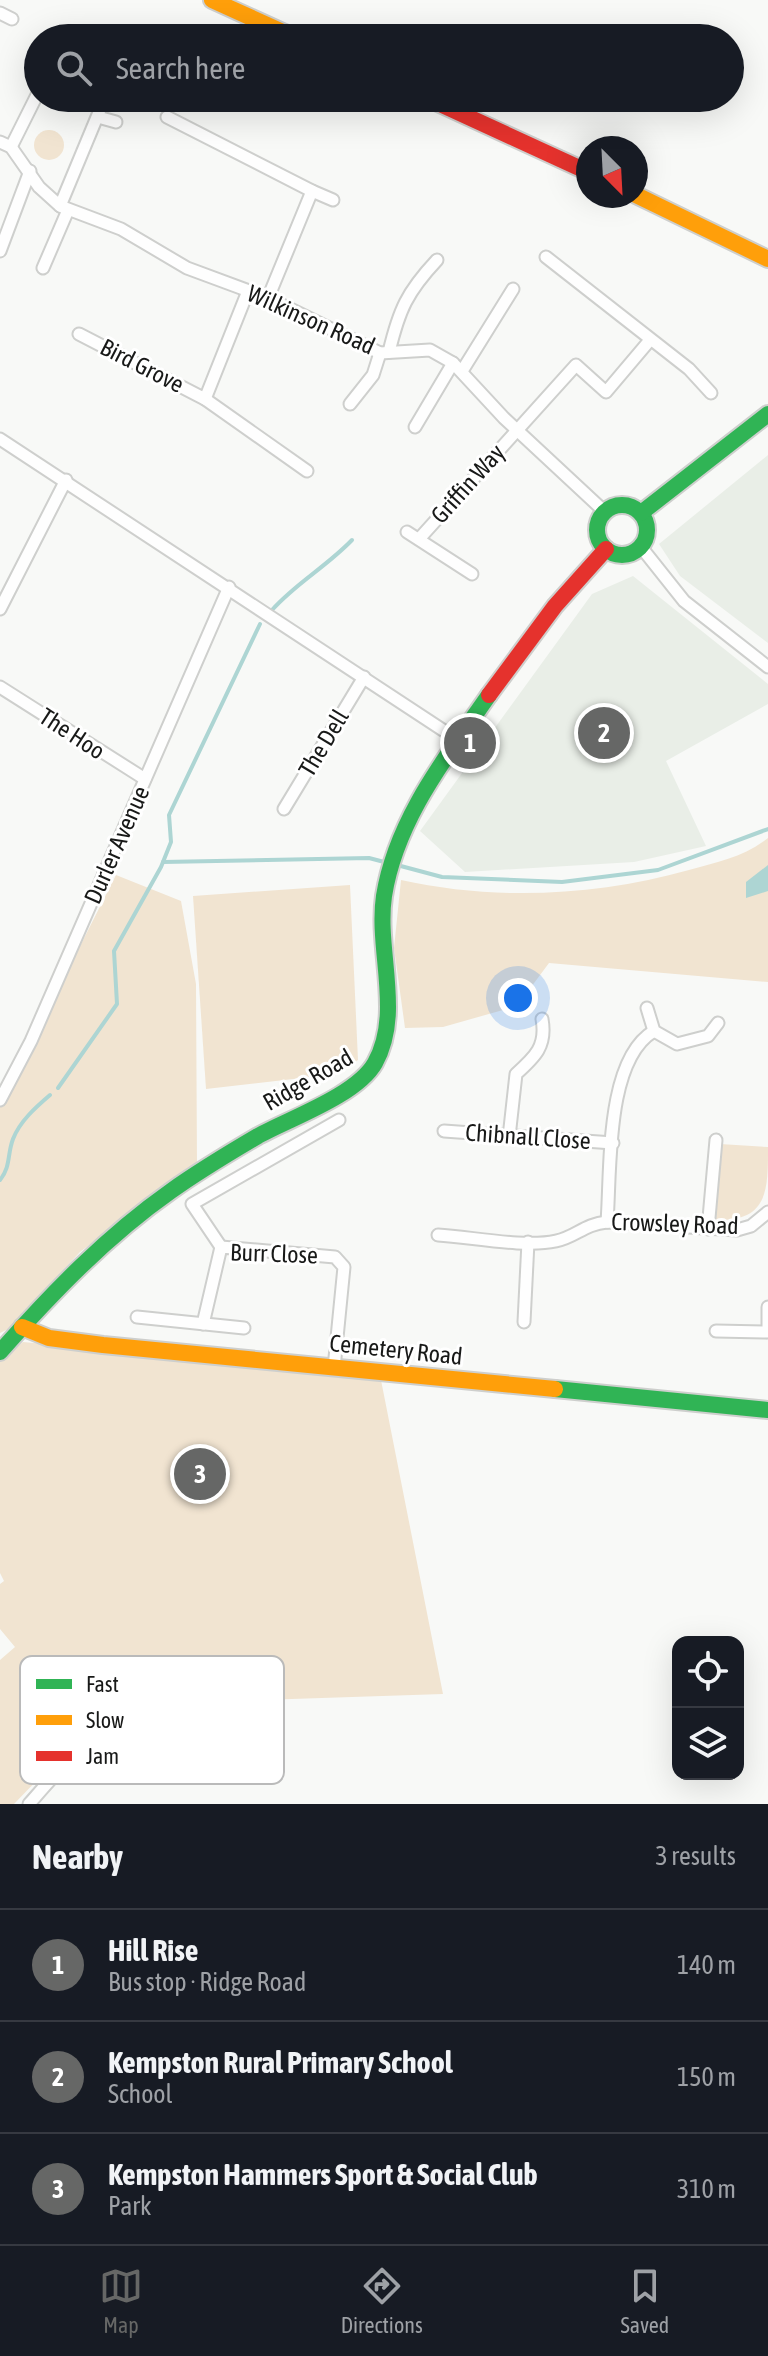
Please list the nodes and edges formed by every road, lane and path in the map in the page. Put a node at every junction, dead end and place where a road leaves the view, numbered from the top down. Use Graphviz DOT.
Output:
graph roads {
  1 [pos="212,0"];
  2 [pos="0,13"];
  3 [pos="12,19"];
  4 [pos="265,24"];
  5 [pos="26,112"];
  6 [pos="100,112"];
  7 [pos="101,112"];
  8 [pos="457,112"];
  9 [pos="167,117"];
  10 [pos="116,122"];
  11 [pos="5,144"];
  12 [pos="576,166"];
  13 [pos="30,171"];
  14 [pos="312,191"];
  15 [pos="333,200"];
  16 [pos="648,201"];
  17 [pos="64,208"];
  18 [pos="0,251"];
  19 [pos="546,257"];
  20 [pos="768,259"];
  21 [pos="437,260"];
  22 [pos="43,268"];
  23 [pos="513,289"];
  24 [pos="248,291"];
  25 [pos="268,298"];
  26 [pos="79,334"];
  27 [pos="650,340"];
  28 [pos="384,352"];
  29 [pos="458,367"];
  30 [pos="711,393"];
  31 [pos="205,399"];
  32 [pos="350,404"];
  33 [pos="768,414"];
  34 [pos="415,427"];
  35 [pos="517,428"];
  36 [pos="0,439"];
  37 [pos="307,471"];
  38 [pos="66,480"];
  39 [pos="605,512"];
  40 [pos="641,513"];
  41 [pos="407,532"];
  42 [pos="419,539"];
  43 [pos="641,547"];
  44 [pos="606,549"];
  45 [pos="472,574"];
  46 [pos="229,587"];
  47 [pos="0,609"];
  48 [pos="768,667"];
  49 [pos="364,677"];
  50 [pos="0,687"];
  51 [pos="458,740"];
  52 [pos="145,779"];
  53 [pos="284,809"];
  54 [pos="647,1008"];
  55 [pos="542,1019"];
  56 [pos="718,1023"];
  57 [pos="654,1031"];
  58 [pos="0,1100"];
  59 [pos="339,1120"];
  60 [pos="444,1131"];
  61 [pos="509,1137"];
  62 [pos="716,1140"];
  63 [pos="613,1143"];
  64 [pos="766,1220"];
  65 [pos="607,1222"];
  66 [pos="708,1229"];
  67 [pos="438,1235"];
  68 [pos="528,1242"];
  69 [pos="221,1247"];
  70 [pos="768,1307"];
  71 [pos="137,1317"];
  72 [pos="524,1322"];
  73 [pos="203,1324"];
  74 [pos="244,1328"];
  75 [pos="716,1331"];
  76 [pos="767,1332"];
  77 [pos="11,1340"];
  78 [pos="334,1368"];
  79 [pos="768,1410"];
  80 [pos="49,1784"];
  81 [pos="29,1804"];
  1 -- 4 [label="main road"];
  2 -- 3 [label="street"];
  5 -- 11 [label="street"];
  6 -- 17 [label="street"];
  7 -- 10 [label="street"];
  8 -- 12 [label="main road"];
  9 -- 14 [label="street"];
  11 -- 13 [label="street, Wilkinson Road"];
  13 -- 17 [label="street, Wilkinson Road"];
  13 -- 18 [label="street"];
  14 -- 15 [label="street"];
  14 -- 25 [label="street"];
  16 -- 20 [label="main road"];
  17 -- 22 [label="street"];
  17 -- 24 [label="street, Wilkinson Road"];
  19 -- 27 [label="street"];
  21 -- 28 [label="street"];
  23 -- 29 [label="street"];
  24 -- 25 [label="street, Wilkinson Road"];
  24 -- 31 [label="street, Bird Grove"];
  25 -- 28 [label="street, Wilkinson Road"];
  26 -- 31 [label="street, Bird Grove"];
  27 -- 30 [label="street"];
  27 -- 35 [label="street, Griffin Way"];
  28 -- 29 [label="street, Wilkinson Road"];
  28 -- 32 [label="street"];
  29 -- 34 [label="street"];
  29 -- 35 [label="street, Wilkinson Road"];
  31 -- 37 [label="street, Bird Grove"];
  33 -- 40 [label="main road"];
  35 -- 39 [label="street, Wilkinson Road"];
  35 -- 42 [label="street, Griffin Way"];
  36 -- 38 [label="street"];
  38 -- 46 [label="street"];
  38 -- 47 [label="street"];
  39 -- 40 [label="main road"];
  39 -- 44 [label="main road"];
  40 -- 43 [label="main road"];
  41 -- 42 [label="street, Griffin Way"];
  42 -- 45 [label="street, Griffin Way"];
  43 -- 44 [label="main road"];
  43 -- 48 [label="street"];
  44 -- 51 [label="main road, Ridge Road"];
  46 -- 49 [label="street"];
  46 -- 52 [label="street, Durler Avenue"];
  49 -- 51 [label="street"];
  49 -- 53 [label="street, The Dell"];
  50 -- 52 [label="street, The Hoo"];
  51 -- 77 [label="main road, Ridge Road"];
  52 -- 58 [label="street, Durler Avenue"];
  54 -- 57 [label="street"];
  55 -- 61 [label="street"];
  56 -- 57 [label="street"];
  57 -- 63 [label="street"];
  59 -- 69 [label="street"];
  60 -- 61 [label="street, Chibnall Close"];
  61 -- 63 [label="street, Chibnall Close"];
  62 -- 66 [label="street"];
  63 -- 65 [label="street"];
  64 -- 66 [label="street, Crowsley Road"];
  65 -- 66 [label="street, Crowsley Road"];
  65 -- 68 [label="street, Crowsley Road"];
  67 -- 68 [label="street, Crowsley Road"];
  68 -- 72 [label="street"];
  69 -- 73 [label="street, Burr Close"];
  69 -- 78 [label="street, Burr Close"];
  70 -- 76 [label="street"];
  71 -- 73 [label="street"];
  73 -- 74 [label="street"];
  75 -- 76 [label="street"];
  77 -- 78 [label="main road, Cemetery Road"];
  78 -- 79 [label="main road, Cemetery Road"];
  80 -- 81 [label="street"];
}
